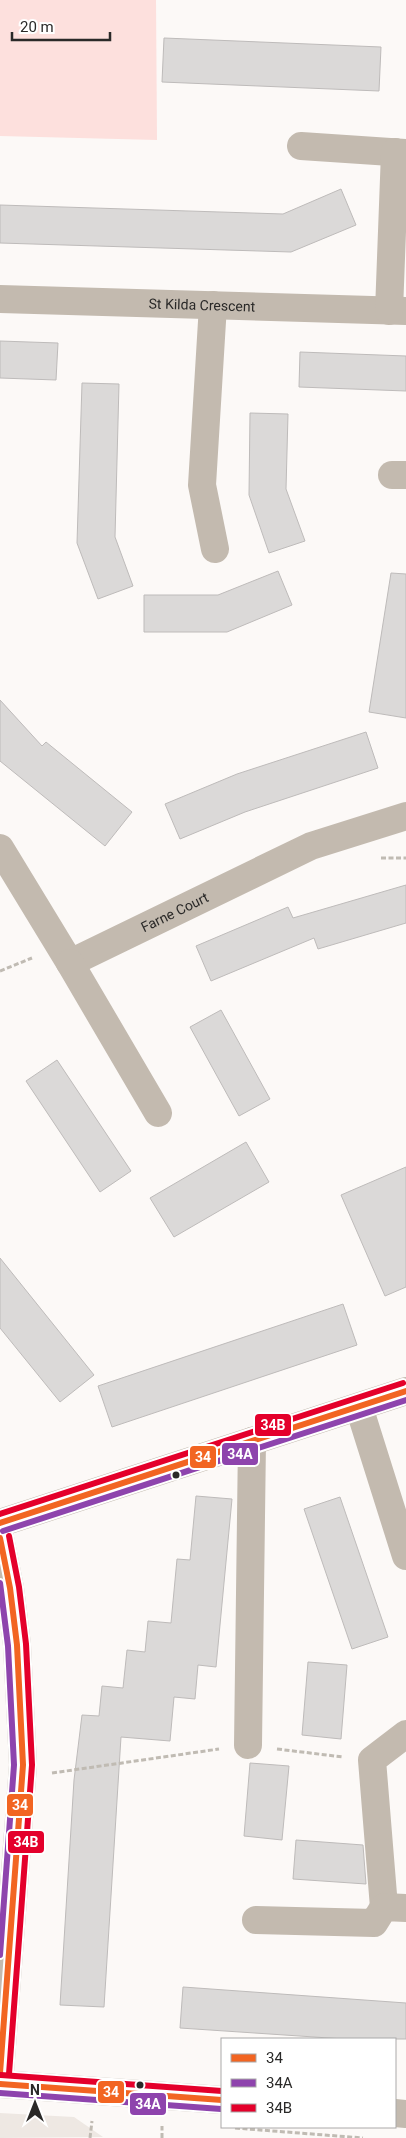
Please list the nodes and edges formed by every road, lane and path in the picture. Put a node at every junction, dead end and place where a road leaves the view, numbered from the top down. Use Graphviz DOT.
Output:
graph roads {
  1 [pos="301,146"];
  2 [pos="401,153"];
  3 [pos="0,299"];
  4 [pos="213,305"];
  5 [pos="397,311"];
  6 [pos="215,549"];
  7 [pos="406,816"];
  8 [pos="0,848"];
  9 [pos="70,963"];
  10 [pos="158,1113"];
  11 [pos="406,1392"];
  12 [pos="359,1407"];
  13 [pos="252,1441"];
  14 [pos="0,1523"];
  15 [pos="0,1538"];
  16 [pos="406,1556"];
  17 [pos="406,1734"];
  18 [pos="248,1745"];
  19 [pos="372,1760"];
  20 [pos="22,1778"];
  21 [pos="7,1858"];
  22 [pos="395,1908"];
  23 [pos="256,1920"];
  24 [pos="0,2073"];
  25 [pos="0,2084"];
  26 [pos="221,2100"];
  27 [pos="92,2114"];
  28 [pos="234,2128"];
  29 [pos="90,2138"];
  30 [pos="363,2138"];
  1 -- 2 [label="street"];
  2 -- 5 [label="street"];
  3 -- 4 [label="street, St Kilda Crescent"];
  4 -- 5 [label="street, St Kilda Crescent"];
  4 -- 6 [label="street"];
  7 -- 9 [label="street, Farne Court"];
  8 -- 9 [label="street"];
  9 -- 10 [label="street"];
  11 -- 12 [label="street"];
  12 -- 13 [label="street"];
  12 -- 16 [label="street"];
  13 -- 14 [label="street"];
  13 -- 18 [label="street"];
  15 -- 20 [label="street"];
  17 -- 19 [label="street"];
  18 -- 19 [label="path"];
  18 -- 20 [label="path"];
  19 -- 22 [label="street"];
  20 -- 21 [label="street"];
  21 -- 24 [label="street"];
  22 -- 23 [label="street"];
  25 -- 26 [label="street"];
  27 -- 29 [label="path"];
  28 -- 30 [label="path"];
}
